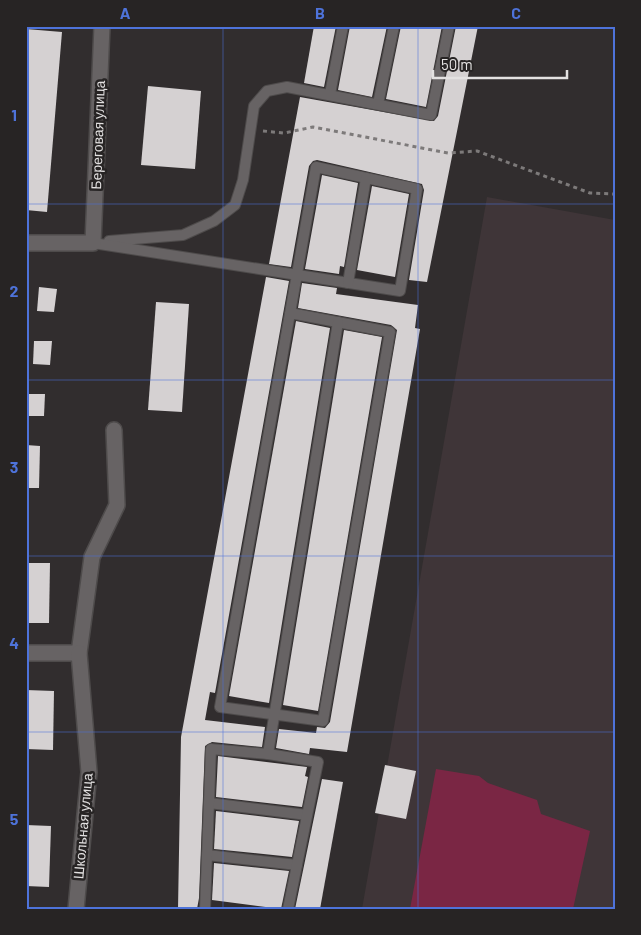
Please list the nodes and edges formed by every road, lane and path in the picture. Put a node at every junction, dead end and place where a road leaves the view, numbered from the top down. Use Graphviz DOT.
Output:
graph roads {
  1 [pos="102,26"];
  2 [pos="343,26"];
  3 [pos="394,26"];
  4 [pos="449,26"];
  5 [pos="330,94"];
  6 [pos="378,104"];
  7 [pos="250,130"];
  8 [pos="366,178"];
  9 [pos="615,194"];
  10 [pos="26,243"];
  11 [pos="93,243"];
  12 [pos="296,275"];
  13 [pos="348,283"];
  14 [pos="290,313"];
  15 [pos="338,322"];
  16 [pos="114,430"];
  17 [pos="26,653"];
  18 [pos="79,653"];
  19 [pos="273,715"];
  20 [pos="268,754"];
  21 [pos="209,803"];
  22 [pos="307,815"];
  23 [pos="207,856"];
  24 [pos="297,864"];
  25 [pos="76,909"];
  26 [pos="205,909"];
  27 [pos="288,909"];
  1 -- 11 [label="street, Береговая улица"];
  2 -- 5 [label="lane"];
  3 -- 6 [label="lane"];
  4 -- 6 [label="lane"];
  5 -- 6 [label="lane"];
  5 -- 7 [label="lane"];
  7 -- 9 [label="path"];
  7 -- 11 [label="lane"];
  8 -- 12 [label="lane"];
  8 -- 13 [label="lane"];
  8 -- 13 [label="lane"];
  10 -- 11 [label="street"];
  11 -- 12 [label="lane"];
  12 -- 13 [label="lane"];
  12 -- 14 [label="lane"];
  14 -- 15 [label="lane"];
  14 -- 19 [label="lane"];
  15 -- 19 [label="lane"];
  15 -- 19 [label="lane"];
  16 -- 18 [label="street, Школьная улица"];
  17 -- 18 [label="street"];
  18 -- 25 [label="street, Школьная улица"];
  19 -- 20 [label="lane"];
  20 -- 21 [label="lane"];
  20 -- 22 [label="lane"];
  21 -- 22 [label="lane"];
  21 -- 23 [label="lane"];
  22 -- 24 [label="lane"];
  23 -- 24 [label="lane"];
  23 -- 26 [label="lane"];
  24 -- 27 [label="lane"];
}
